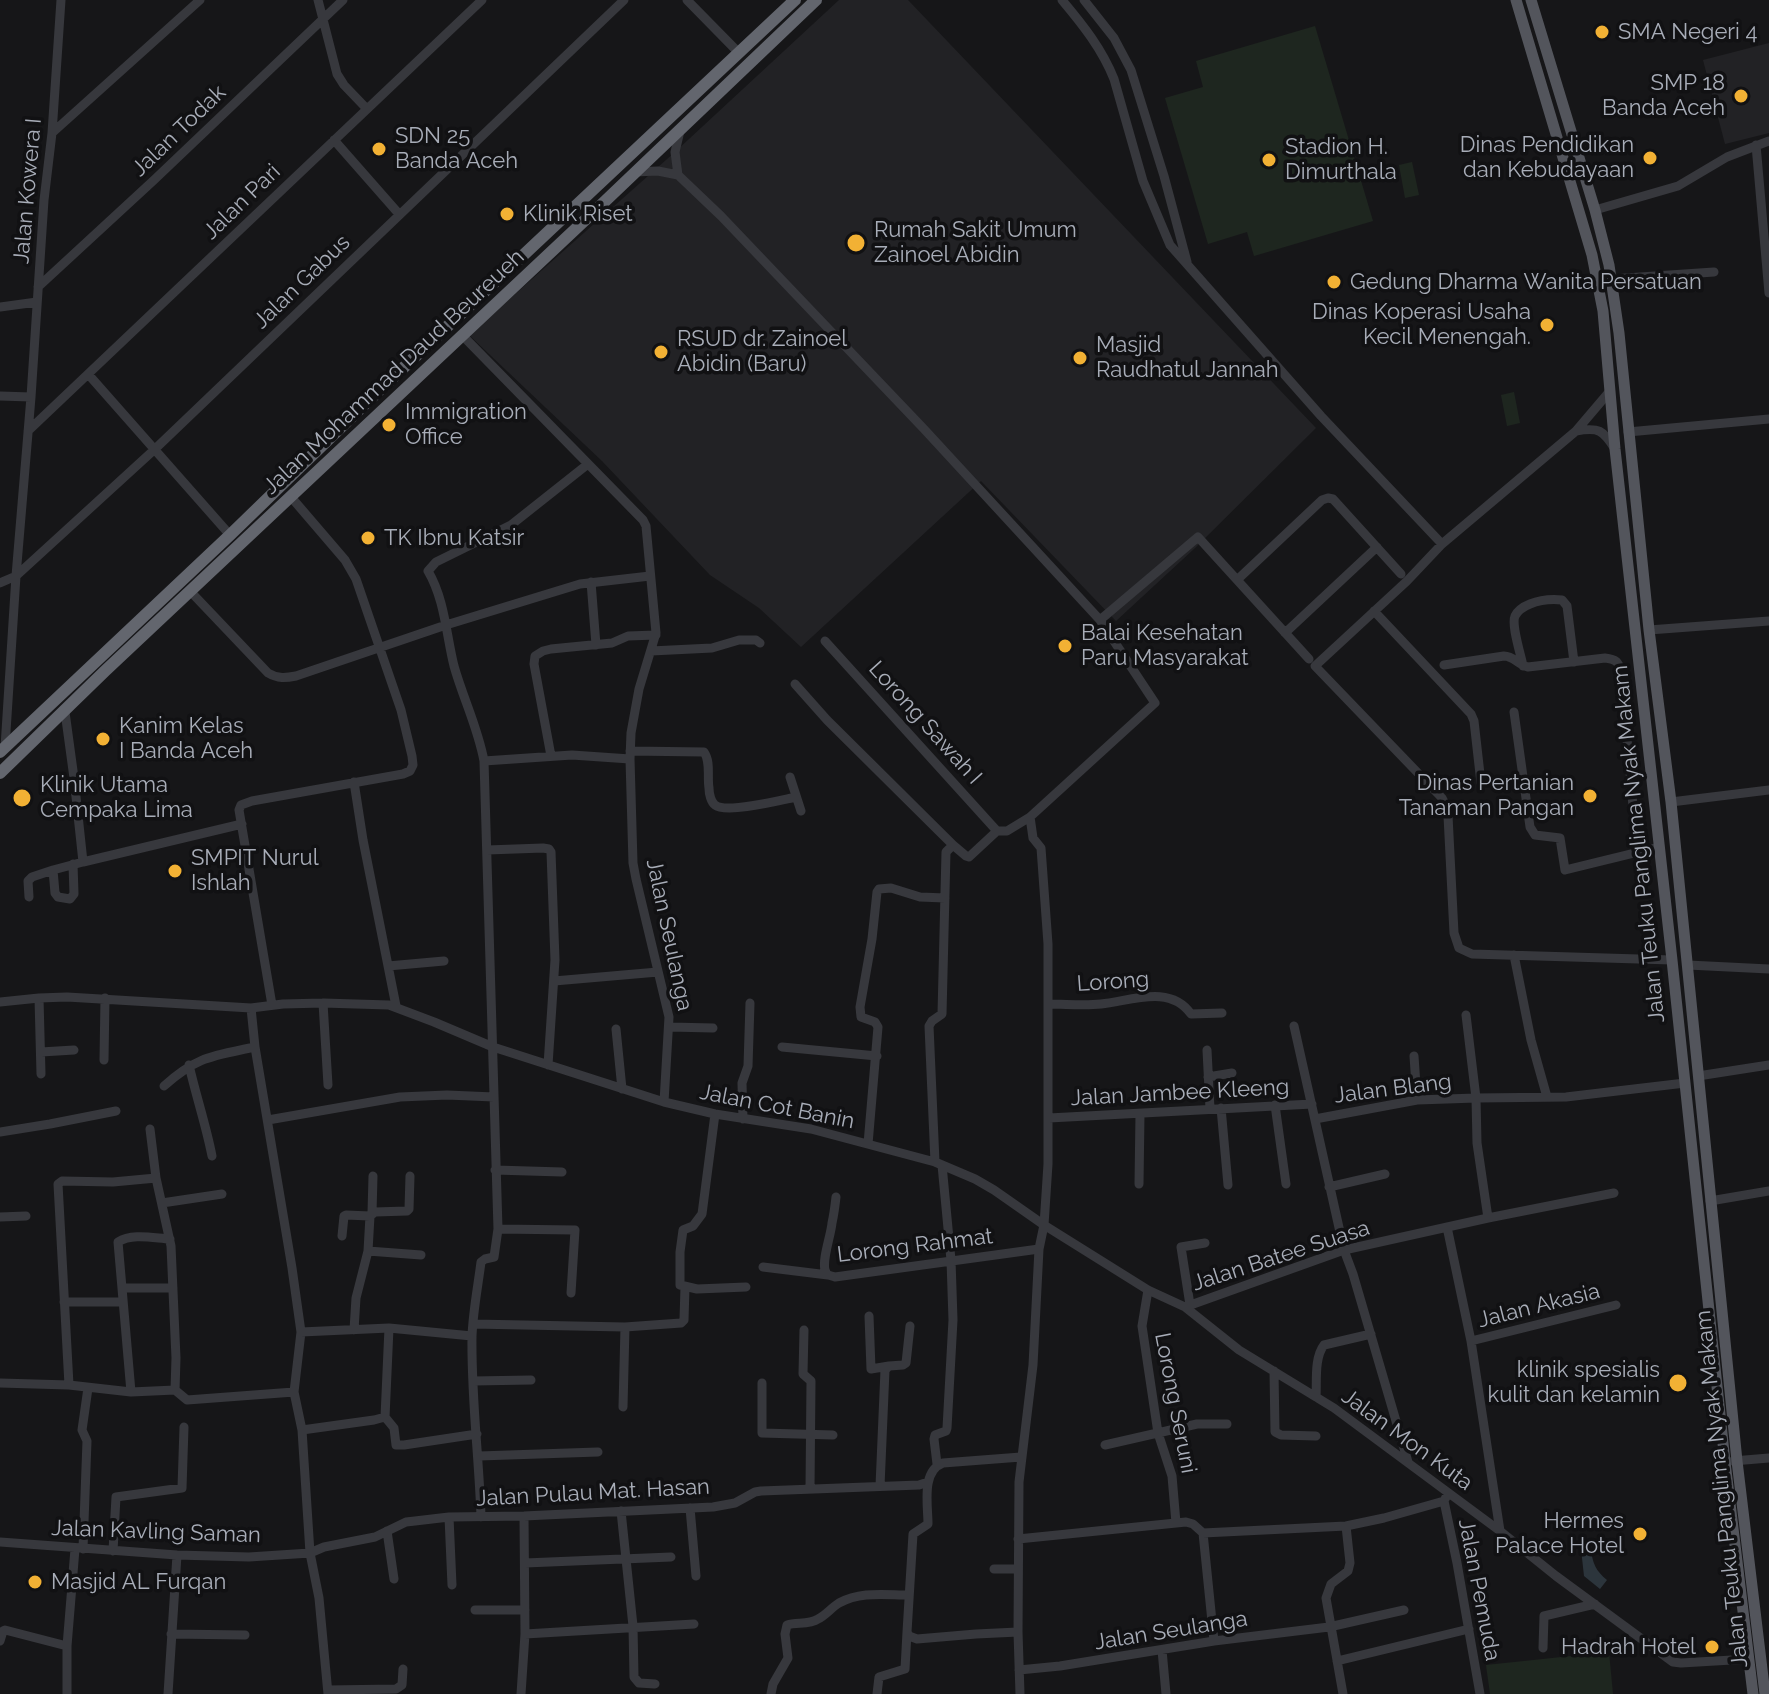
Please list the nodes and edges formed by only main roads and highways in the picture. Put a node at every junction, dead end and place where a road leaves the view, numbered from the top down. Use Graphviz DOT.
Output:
graph roads {
  1 [pos="795,0"];
  2 [pos="816,0"];
  3 [pos="1516,0"];
  4 [pos="1531,0"];
  5 [pos="775,20"];
  6 [pos="785,30"];
  7 [pos="575,206"];
  8 [pos="587,218"];
  9 [pos="3,749"];
  10 [pos="0,773"];
  11 [pos="1672,818"];
  12 [pos="1657,820"];
  13 [pos="1731,1461"];
  14 [pos="1746,1585"];
  15 [pos="1753,1694"];
  16 [pos="1765,1694"];
  1 -- 5 [label="highway, Jalan Mohammad Daud Beureueh"];
  2 -- 6 [label="highway, Jalan Mohammad Daud Beureueh"];
  3 -- 12 [label="main road, Jalan Teuku Panglima Nyak Makam"];
  4 -- 11 [label="main road, Jalan Teuku Panglima Nyak Makam"];
  5 -- 6 [label="highway"];
  5 -- 7 [label="highway, Jalan Mohammad Daud Beureueh"];
  6 -- 8 [label="highway, Jalan Mohammad Daud Beureueh"];
  7 -- 8 [label="highway"];
  7 -- 9 [label="highway, Jalan Mohammad Daud Beureueh"];
  8 -- 10 [label="highway, Jalan Mohammad Daud Beureueh"];
  11 -- 12 [label="main road"];
  11 -- 13 [label="main road, Jalan Teuku Panglima Nyak Makam"];
  12 -- 13 [label="main road, Jalan Teuku Panglima Nyak Makam"];
  13 -- 14 [label="main road, Jalan Teuku Panglima Nyak Makam"];
  14 -- 15 [label="main road, Jalan Teuku Panglima Nyak Makam"];
  14 -- 16 [label="main road, Jalan Teuku Panglima Nyak Makam"];
}
